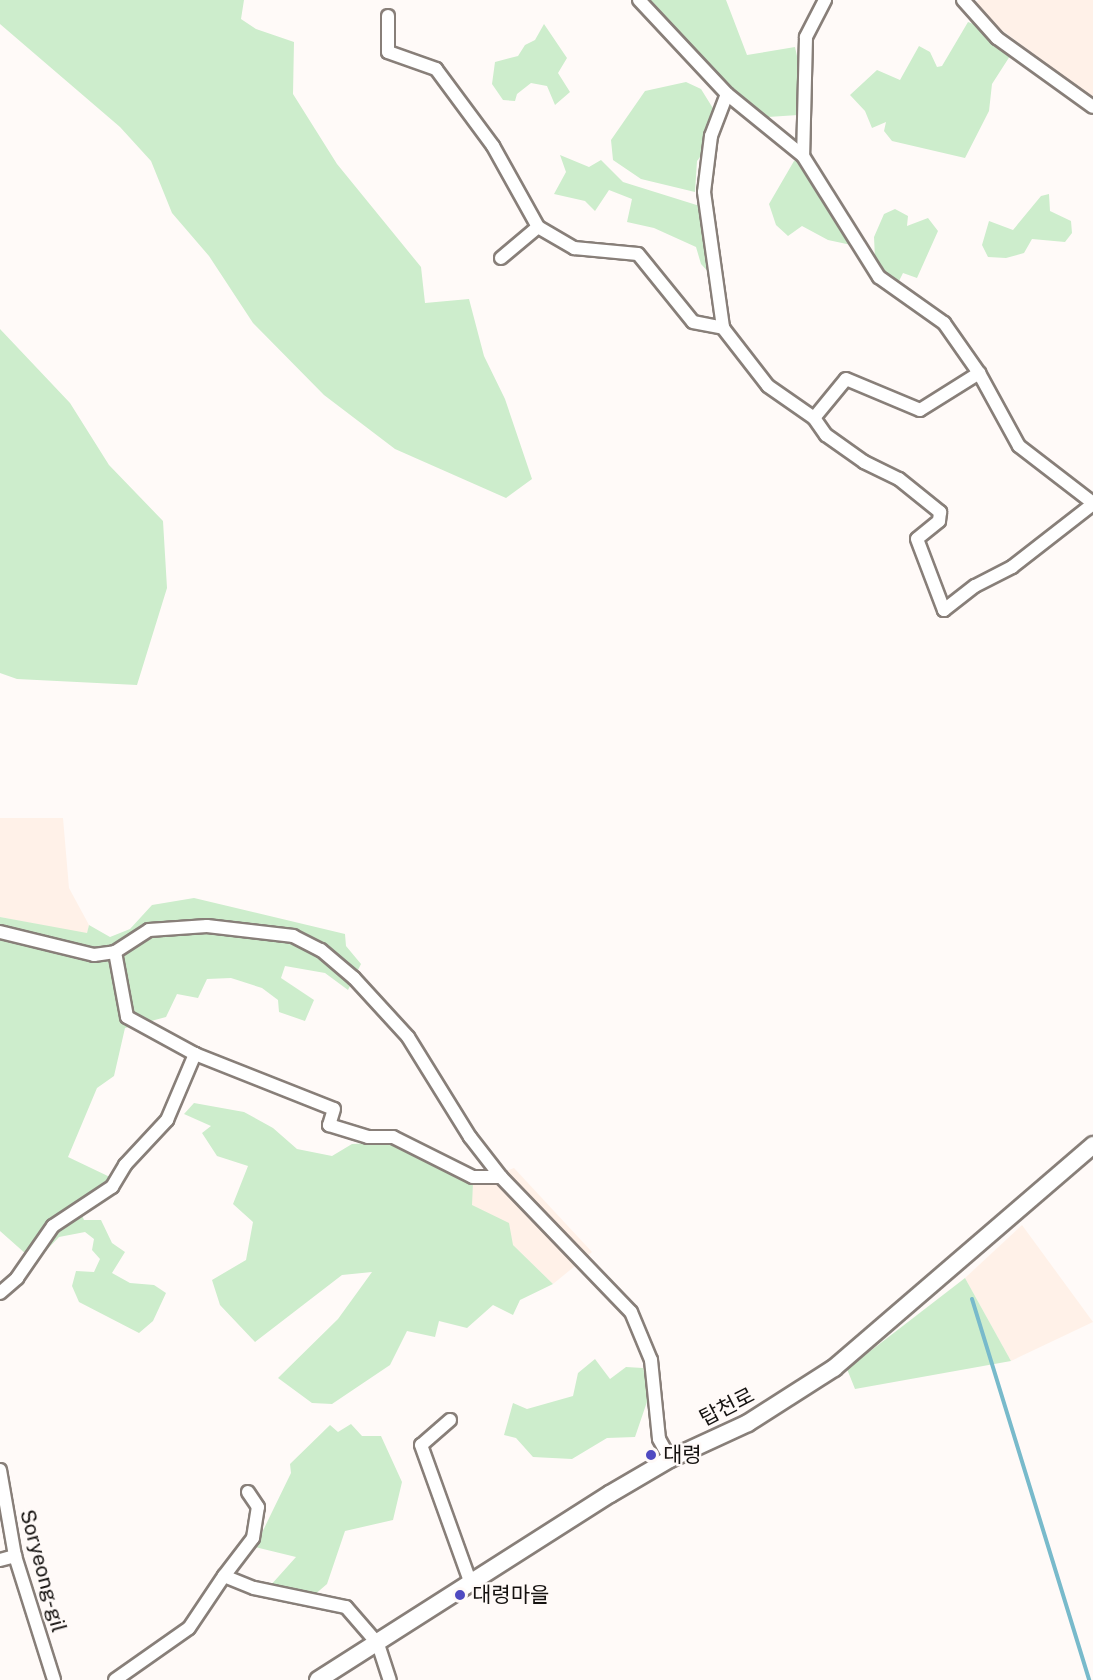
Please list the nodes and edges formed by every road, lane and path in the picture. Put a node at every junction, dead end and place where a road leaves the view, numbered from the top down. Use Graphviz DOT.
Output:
graph roads {
  1 [pos="639,0"];
  2 [pos="825,0"];
  3 [pos="963,0"];
  4 [pos="388,16"];
  5 [pos="727,94"];
  6 [pos="1093,106"];
  7 [pos="803,156"];
  8 [pos="538,227"];
  9 [pos="501,258"];
  10 [pos="723,328"];
  11 [pos="979,373"];
  12 [pos="814,418"];
  13 [pos="1093,503"];
  14 [pos="0,932"];
  15 [pos="115,952"];
  16 [pos="195,1053"];
  17 [pos="1093,1145"];
  18 [pos="501,1178"];
  19 [pos="0,1293"];
  20 [pos="450,1420"];
  21 [pos="670,1459"];
  22 [pos="0,1470"];
  23 [pos="248,1492"];
  24 [pos="15,1556"];
  25 [pos="0,1560"];
  26 [pos="224,1576"];
  27 [pos="470,1581"];
  28 [pos="378,1644"];
  29 [pos="54,1680"];
  30 [pos="115,1680"];
  31 [pos="318,1680"];
  32 [pos="390,1680"];
  1 -- 5 [label="street"];
  2 -- 7 [label="street"];
  3 -- 6 [label="street"];
  4 -- 8 [label="street"];
  5 -- 7 [label="street"];
  5 -- 10 [label="street"];
  7 -- 11 [label="street"];
  8 -- 9 [label="street"];
  8 -- 10 [label="street"];
  10 -- 12 [label="street"];
  11 -- 12 [label="street"];
  11 -- 13 [label="street"];
  12 -- 13 [label="street"];
  14 -- 15 [label="street"];
  15 -- 16 [label="street"];
  15 -- 18 [label="street"];
  16 -- 18 [label="street"];
  16 -- 19 [label="street"];
  17 -- 21 [label="main road, 탑천로"];
  18 -- 21 [label="street"];
  20 -- 27 [label="street"];
  21 -- 27 [label="main road, 탑천로"];
  22 -- 24 [label="street, Soryeong-gil"];
  23 -- 26 [label="street"];
  24 -- 25 [label="street"];
  24 -- 29 [label="street, Soryeong-gil"];
  26 -- 28 [label="street"];
  26 -- 30 [label="street"];
  27 -- 28 [label="main road, 탑천로"];
  28 -- 31 [label="main road, 탑천로"];
  28 -- 32 [label="street"];
}
